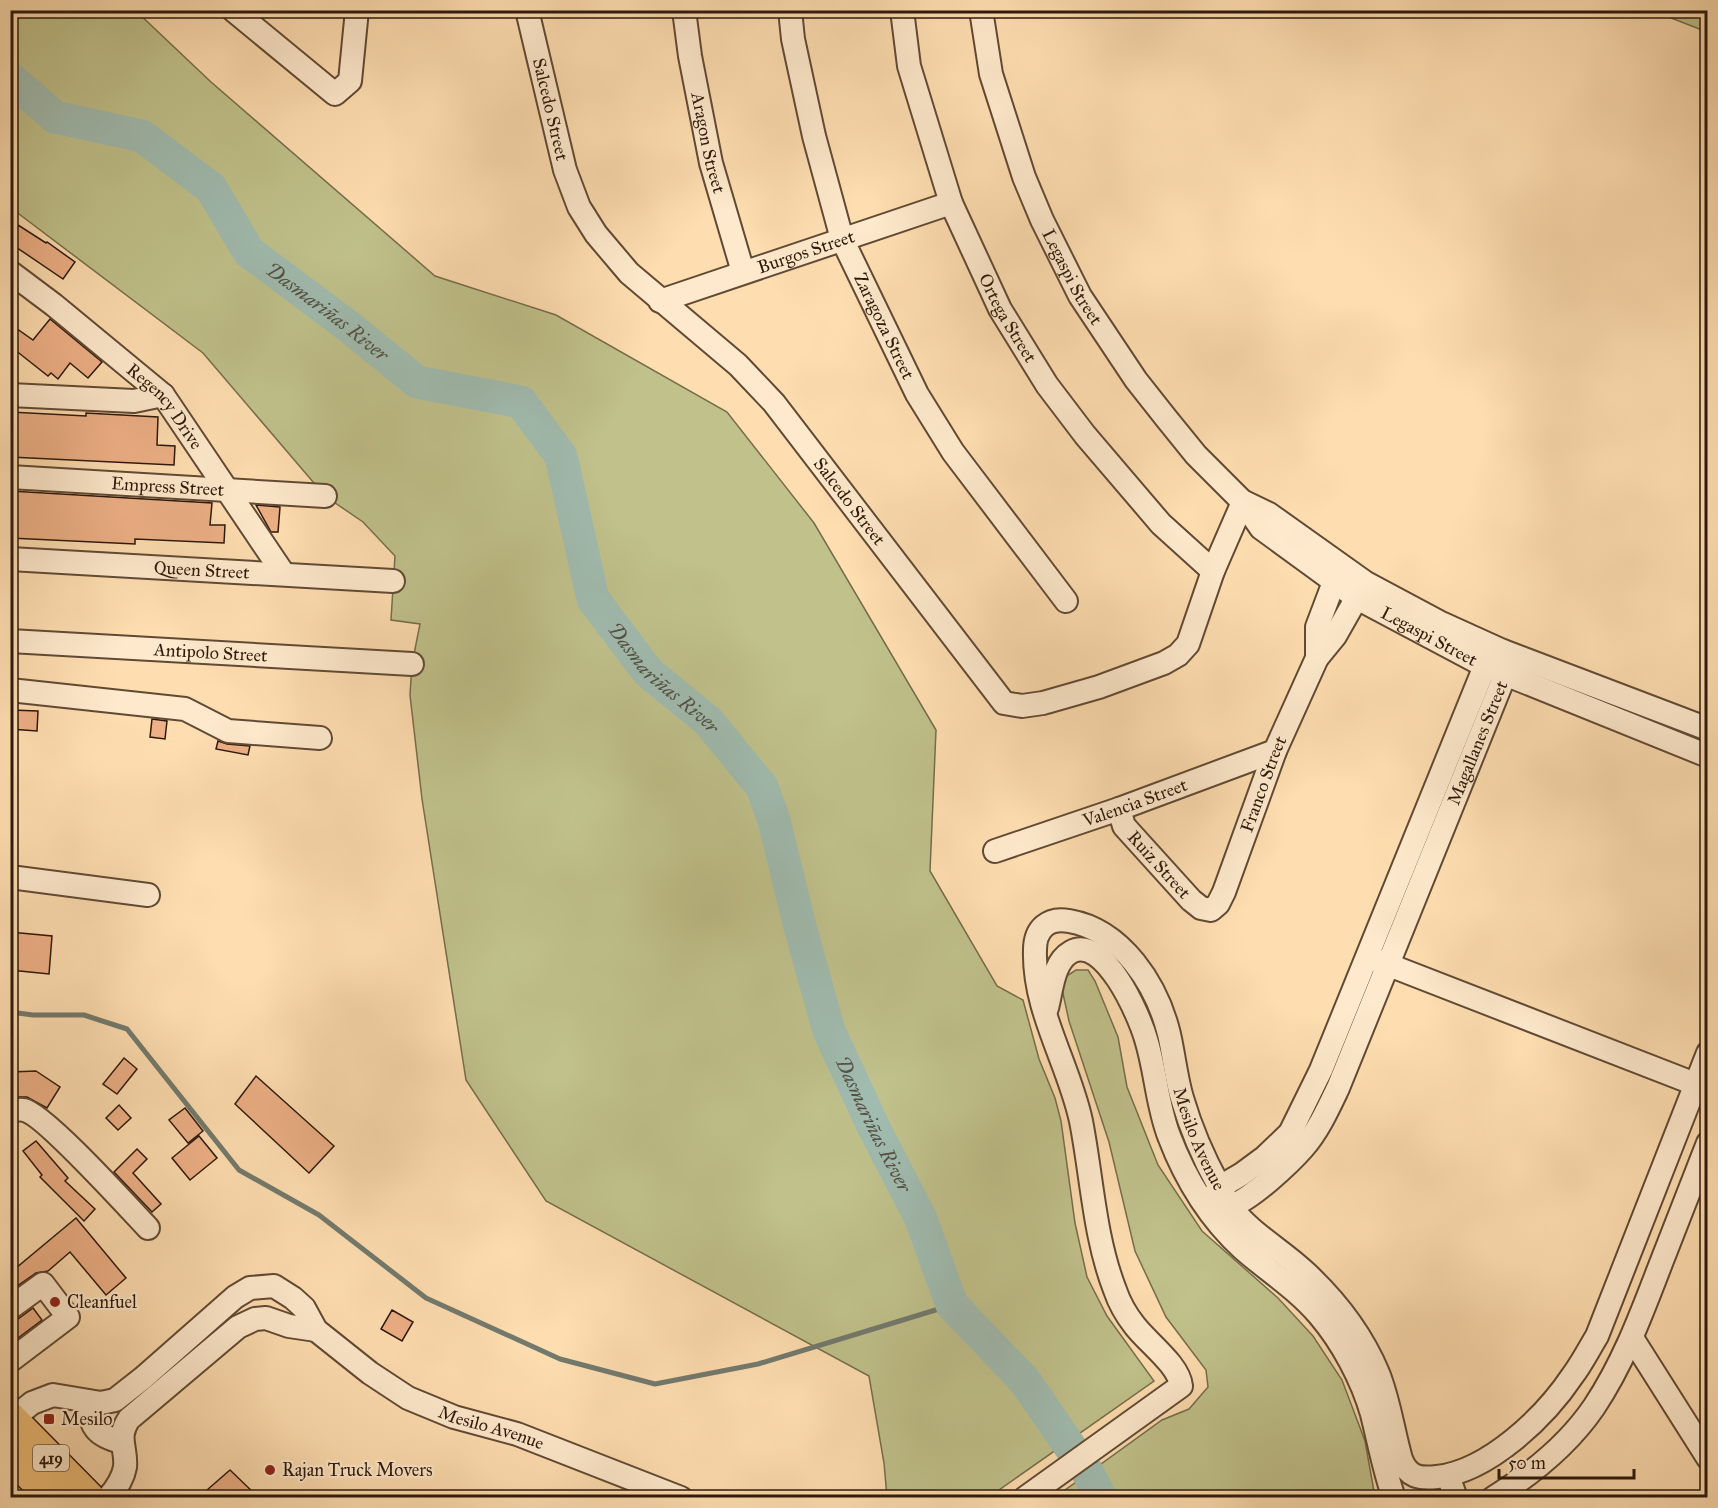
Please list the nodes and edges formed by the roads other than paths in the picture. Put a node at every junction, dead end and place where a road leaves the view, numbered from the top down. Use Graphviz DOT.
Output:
graph roads {
  1 [pos="233,10"];
  2 [pos="357,10"];
  3 [pos="527,10"];
  4 [pos="684,10"];
  5 [pos="790,10"];
  6 [pos="902,10"];
  7 [pos="981,10"];
  8 [pos="951,203"];
  9 [pos="842,238"];
  10 [pos="10,272"];
  11 [pos="743,272"];
  12 [pos="660,300"];
  13 [pos="10,379"];
  14 [pos="10,393"];
  15 [pos="163,395"];
  16 [pos="10,477"];
  17 [pos="226,489"];
  18 [pos="325,495"];
  19 [pos="1243,502"];
  20 [pos="10,559"];
  21 [pos="1213,571"];
  22 [pos="282,573"];
  23 [pos="1339,575"];
  24 [pos="393,581"];
  25 [pos="1361,590"];
  26 [pos="1066,601"];
  27 [pos="10,640"];
  28 [pos="1503,651"];
  29 [pos="1317,658"];
  30 [pos="412,664"];
  31 [pos="1495,670"];
  32 [pos="10,690"];
  33 [pos="1707,729"];
  34 [pos="320,738"];
  35 [pos="1275,751"];
  36 [pos="1707,756"];
  37 [pos="1119,809"];
  38 [pos="995,851"];
  39 [pos="10,877"];
  40 [pos="148,895"];
  41 [pos="1211,910"];
  42 [pos="1366,957"];
  43 [pos="1388,965"];
  44 [pos="1045,1015"];
  45 [pos="1707,1053"];
  46 [pos="1701,1087"];
  47 [pos="10,1110"];
  48 [pos="1707,1143"];
  49 [pos="1225,1197"];
  50 [pos="1206,1206"];
  51 [pos="148,1228"];
  52 [pos="10,1308"];
  53 [pos="316,1330"];
  54 [pos="1632,1338"];
  55 [pos="10,1361"];
  56 [pos="149,1387"];
  57 [pos="86,1402"];
  58 [pos="11,1419"];
  59 [pos="122,1442"];
  60 [pos="10,1456"];
  61 [pos="1707,1458"];
  62 [pos="1401,1460"];
  63 [pos="1448,1476"];
  64 [pos="53,1497"];
  65 [pos="90,1497"];
  66 [pos="108,1497"];
  67 [pos="681,1497"];
  68 [pos="1025,1497"];
  69 [pos="1394,1497"];
  70 [pos="1401,1497"];
  71 [pos="1456,1497"];
  72 [pos="1492,1497"];
  1 -- 2 [label="street"];
  3 -- 12 [label="street, Salcedo Street"];
  4 -- 11 [label="street, Aragon Street"];
  5 -- 9 [label="street, Zaragoza Street"];
  6 -- 8 [label="street, Ortega Street"];
  7 -- 19 [label="street, Legaspi Street"];
  8 -- 9 [label="street, Burgos Street"];
  8 -- 21 [label="street, Ortega Street"];
  9 -- 11 [label="street, Burgos Street"];
  9 -- 26 [label="street, Zaragoza Street"];
  10 -- 15 [label="street, Regency Drive"];
  11 -- 12 [label="street, Burgos Street"];
  12 -- 21 [label="street, Salcedo Street"];
  13 -- 14 [label="street"];
  14 -- 15 [label="street"];
  15 -- 17 [label="street, Regency Drive"];
  16 -- 17 [label="street, Empress Street"];
  17 -- 18 [label="street, Empress Street"];
  17 -- 22 [label="street, Regency Drive"];
  19 -- 21 [label="street, Salcedo Street"];
  19 -- 23 [label="street, Legaspi Street"];
  20 -- 22 [label="street, Queen Street"];
  22 -- 24 [label="street, Queen Street"];
  23 -- 25 [label="street, Legaspi Street"];
  23 -- 29 [label="street, Franco Street"];
  25 -- 28 [label="street, Legaspi Street"];
  25 -- 29 [label="street, Franco Street"];
  25 -- 31 [label="street, Legaspi Street"];
  27 -- 30 [label="street, Antipolo Street"];
  28 -- 31 [label="street, Magallanes Street"];
  28 -- 33 [label="street, Legaspi Street"];
  29 -- 35 [label="street, Franco Street"];
  31 -- 36 [label="street, Legaspi Street"];
  31 -- 42 [label="street, Magallanes Street"];
  31 -- 43 [label="street, Magallanes Street"];
  32 -- 34 [label="street"];
  35 -- 37 [label="street, Valencia Street"];
  35 -- 41 [label="street, Franco Street"];
  37 -- 38 [label="street, Valencia Street"];
  37 -- 41 [label="street, Ruiz Street"];
  39 -- 40 [label="street"];
  42 -- 43 [label="street"];
  42 -- 49 [label="street, Magallanes Street"];
  43 -- 46 [label="street"];
  43 -- 49 [label="street, Magallanes Street"];
  44 -- 49 [label="street, Mesilo Avenue"];
  44 -- 50 [label="street, Mesilo Avenue"];
  44 -- 68 [label="street, Mesilo Avenue"];
  45 -- 46 [label="street"];
  46 -- 63 [label="street"];
  47 -- 51 [label="street"];
  48 -- 54 [label="street"];
  49 -- 50 [label="street, Magallanes Street"];
  49 -- 62 [label="street, Mesilo Avenue"];
  50 -- 69 [label="street, Mesilo Avenue"];
  52 -- 55 [label="street"];
  53 -- 56 [label="street, Mesilo Avenue"];
  53 -- 56 [label="street, Mesilo Avenue"];
  53 -- 67 [label="street, Mesilo Avenue"];
  54 -- 61 [label="street"];
  54 -- 72 [label="street"];
  56 -- 57 [label="street, Mesilo Avenue"];
  56 -- 59 [label="street, Mesilo Avenue"];
  57 -- 58 [label="street, Mesilo Avenue"];
  57 -- 59 [label="street"];
  58 -- 65 [label="main road, 419"];
  59 -- 66 [label="street, Mesilo Avenue"];
  60 -- 64 [label="main road, 419"];
  62 -- 63 [label="street"];
  62 -- 70 [label="street, Mesilo Avenue"];
  63 -- 71 [label="street"];
}
